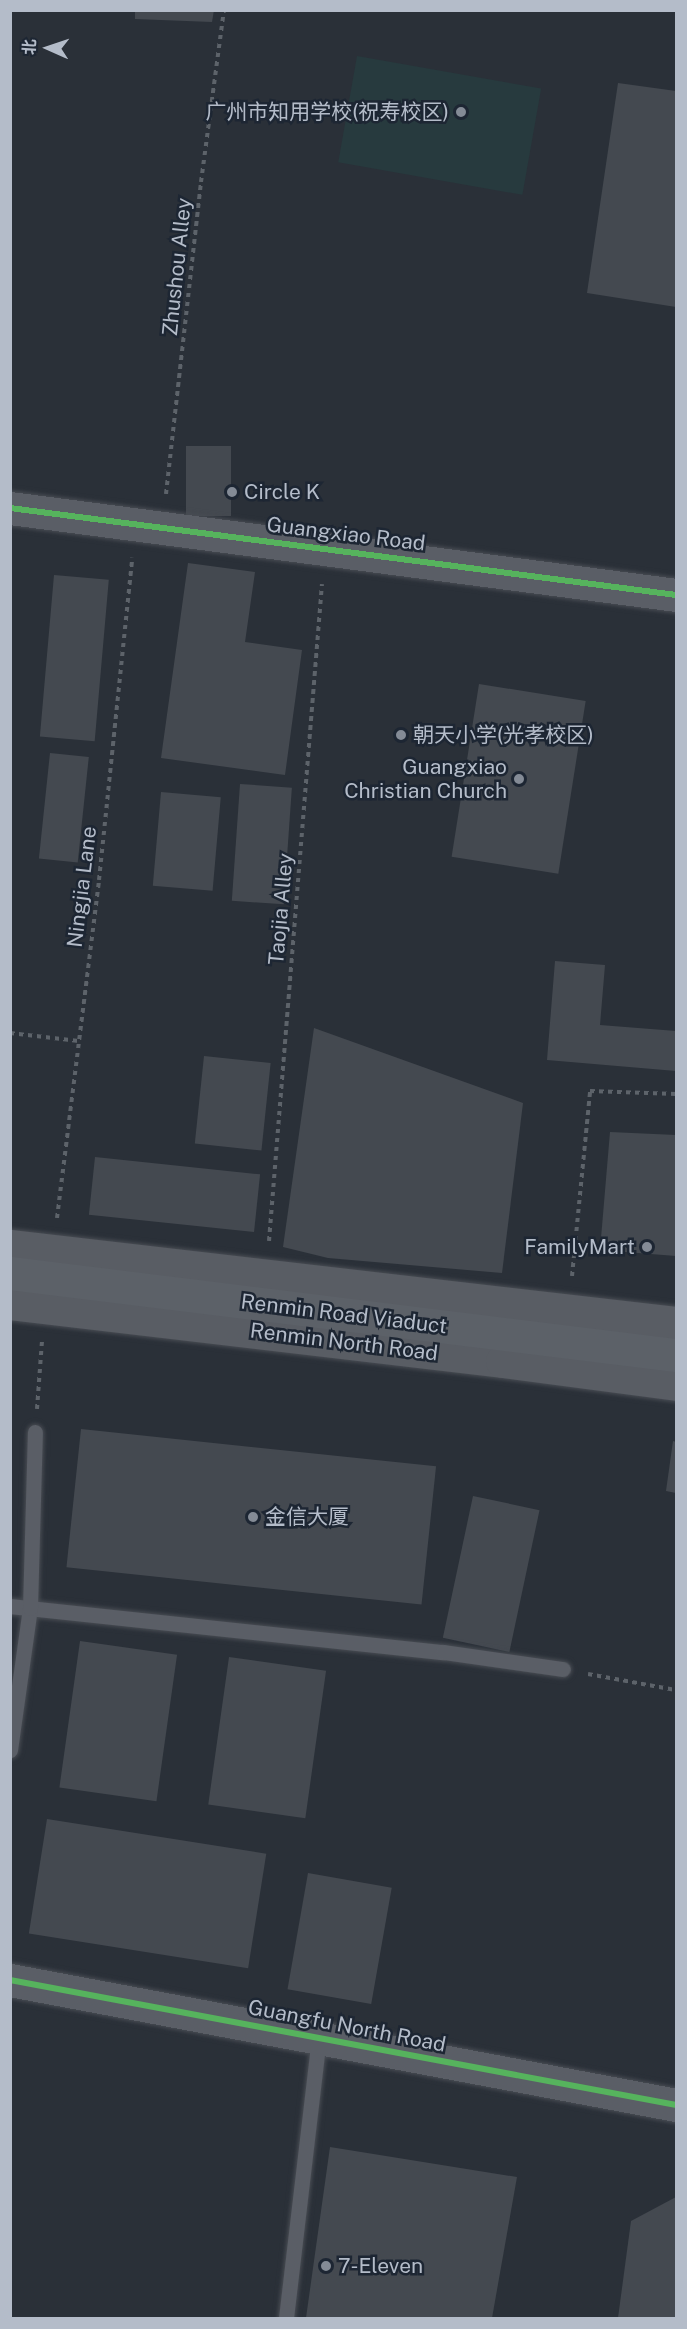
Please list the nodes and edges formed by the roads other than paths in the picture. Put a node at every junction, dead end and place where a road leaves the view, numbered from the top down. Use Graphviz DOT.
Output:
graph roads {
  1 [pos="10,508"];
  2 [pos="676,596"];
  3 [pos="10,1246"];
  4 [pos="10,1274"];
  5 [pos="10,1303"];
  6 [pos="676,1323"];
  7 [pos="676,1355"];
  8 [pos="676,1384"];
  9 [pos="35,1432"];
  10 [pos="10,1606"];
  11 [pos="30,1608"];
  12 [pos="563,1669"];
  13 [pos="10,1750"];
  14 [pos="10,1980"];
  15 [pos="319,2038"];
  16 [pos="676,2105"];
  17 [pos="286,2319"];
  1 -- 2 [label="street, Guangxiao Road"];
  3 -- 6 [label="main road"];
  4 -- 7 [label="main road, Renmin Road Viaduct"];
  5 -- 8 [label="main road, Renmin North Road"];
  9 -- 11 [label="lane"];
  10 -- 11 [label="lane"];
  11 -- 12 [label="lane"];
  11 -- 13 [label="lane"];
  14 -- 15 [label="street, Guangfu North Road"];
  15 -- 16 [label="street, Guangfu North Road"];
  15 -- 17 [label="lane"];
}
